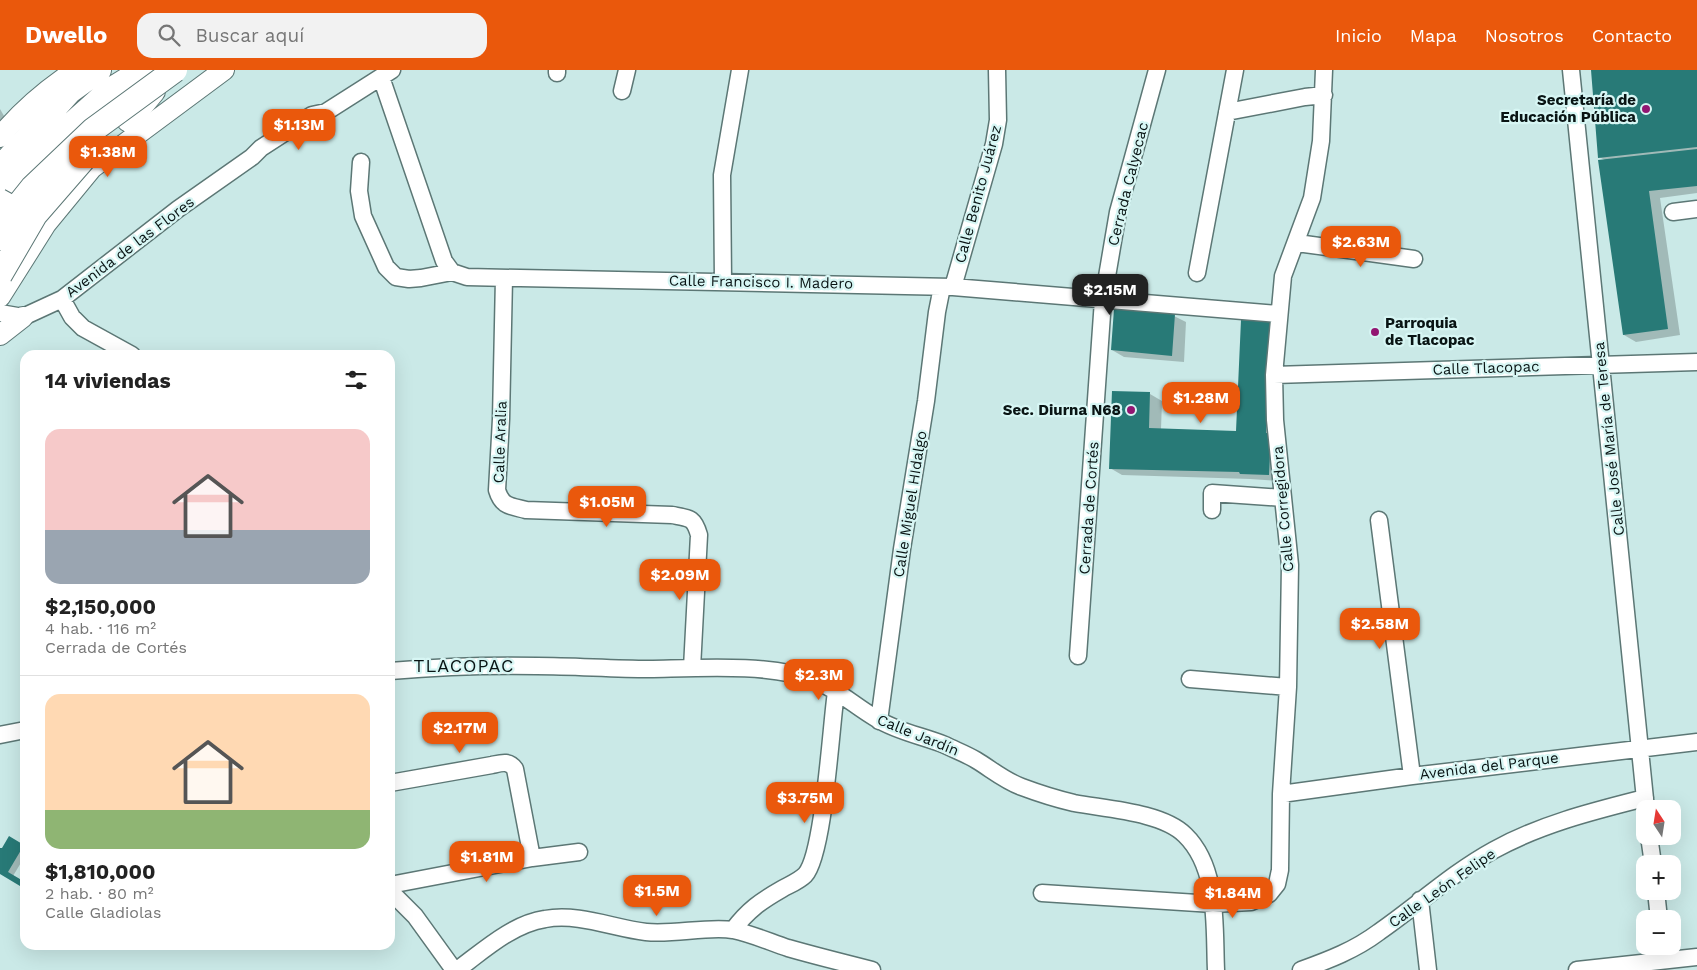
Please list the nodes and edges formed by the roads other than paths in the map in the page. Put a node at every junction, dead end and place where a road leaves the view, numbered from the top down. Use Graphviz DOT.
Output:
graph roads {
  1 [pos="99,70"];
  2 [pos="224,70"];
  3 [pos="627,70"];
  4 [pos="740,70"];
  5 [pos="997,70"];
  6 [pos="1157,70"];
  7 [pos="1235,70"];
  8 [pos="1324,70"];
  9 [pos="1571,70"];
  10 [pos="163,71"];
  11 [pos="386,73"];
  12 [pos="73,80"];
  13 [pos="622,91"];
  14 [pos="1324,95"];
  15 [pos="1227,112"];
  16 [pos="0,137"];
  17 [pos="0,151"];
  18 [pos="361,162"];
  19 [pos="0,168"];
  20 [pos="0,191"];
  21 [pos="0,199"];
  22 [pos="1697,209"];
  23 [pos="1672,212"];
  24 [pos="24,226"];
  25 [pos="0,240"];
  26 [pos="1296,243"];
  27 [pos="0,247"];
  28 [pos="1414,259"];
  29 [pos="452,272"];
  30 [pos="1197,273"];
  31 [pos="0,275"];
  32 [pos="504,278"];
  33 [pos="723,281"];
  34 [pos="948,287"];
  35 [pos="0,297"];
  36 [pos="62,299"];
  37 [pos="1103,300"];
  38 [pos="0,313"];
  39 [pos="1279,314"];
  40 [pos="23,317"];
  41 [pos="0,335"];
  42 [pos="123,350"];
  43 [pos="1697,362"];
  44 [pos="1602,364"];
  45 [pos="1274,374"];
  46 [pos="1283,498"];
  47 [pos="1212,510"];
  48 [pos="1379,520"];
  49 [pos="1078,656"];
  50 [pos="692,668"];
  51 [pos="395,671"];
  52 [pos="1190,679"];
  53 [pos="1288,687"];
  54 [pos="836,692"];
  55 [pos="878,721"];
  56 [pos="20,731"];
  57 [pos="0,735"];
  58 [pos="1697,742"];
  59 [pos="1640,748"];
  60 [pos="1412,776"];
  61 [pos="395,782"];
  62 [pos="1281,794"];
  63 [pos="1646,800"];
  64 [pos="1636,804"];
  65 [pos="579,852"];
  66 [pos="532,858"];
  67 [pos="395,884"];
  68 [pos="1042,892"];
  69 [pos="395,896"];
  70 [pos="1420,900"];
  71 [pos="1213,904"];
  72 [pos="733,930"];
  73 [pos="1697,957"];
  74 [pos="1663,959"];
  75 [pos="455,970"];
  76 [pos="872,970"];
  77 [pos="1216,970"];
  78 [pos="1301,970"];
  79 [pos="1428,970"];
  80 [pos="1577,970"];
  1 -- 12 [label="highway"];
  2 -- 24 [label="main road"];
  3 -- 13 [label="street"];
  4 -- 33 [label="street"];
  5 -- 34 [label="street, Calle Benito Juárez"];
  6 -- 37 [label="street, Cerrada Calyecac"];
  7 -- 15 [label="street"];
  8 -- 14 [label="street, Calle Corregidora"];
  9 -- 44 [label="street, Calle José María de Teresa"];
  10 -- 20 [label="highway"];
  10 -- 24 [label="highway, bridge"];
  10 -- 27 [label="highway"];
  10 -- 31 [label="highway, bridge"];
  11 -- 29 [label="street"];
  11 -- 36 [label="street, Avenida de las Flores"];
  12 -- 16 [label="main road"];
  12 -- 17 [label="highway"];
  12 -- 19 [label="highway"];
  14 -- 15 [label="street"];
  14 -- 26 [label="street, Calle Corregidora"];
  15 -- 30 [label="street"];
  18 -- 29 [label="street"];
  21 -- 24 [label="main road, bridge"];
  22 -- 23 [label="street"];
  24 -- 25 [label="main road, bridge"];
  24 -- 35 [label="main road"];
  26 -- 28 [label="street"];
  26 -- 39 [label="street, Calle Corregidora"];
  29 -- 32 [label="street, Calle Francisco I. Madero"];
  32 -- 33 [label="street, Calle Francisco I. Madero"];
  32 -- 50 [label="street, Calle Aralia"];
  33 -- 34 [label="street, Calle Francisco I. Madero"];
  34 -- 37 [label="street, Calle Francisco I. Madero"];
  34 -- 55 [label="street, Calle Miguel HIdalgo"];
  36 -- 40 [label="street, Avenida de las Flores"];
  36 -- 42 [label="street"];
  37 -- 39 [label="street, Calle Francisco I. Madero"];
  37 -- 49 [label="street, Cerrada de Cortés"];
  38 -- 40 [label="street"];
  39 -- 45 [label="street, Calle Corregidora"];
  40 -- 41 [label="main road"];
  43 -- 44 [label="street, Calle Tlacopac"];
  44 -- 45 [label="street, Calle Tlacopac"];
  44 -- 59 [label="street, Calle José María de Teresa"];
  45 -- 46 [label="street, Calle Corregidora"];
  46 -- 47 [label="street"];
  46 -- 53 [label="street, Calle Corregidora"];
  48 -- 60 [label="street"];
  50 -- 51 [label="street, Calle Jardín"];
  50 -- 54 [label="street, Calle Jardín"];
  52 -- 53 [label="street"];
  53 -- 62 [label="street, Calle Corregidora"];
  54 -- 55 [label="street, Calle Jardín"];
  54 -- 72 [label="street"];
  55 -- 71 [label="street, Calle Jardín"];
  56 -- 57 [label="street"];
  58 -- 59 [label="street, Avenida del Parque"];
  59 -- 60 [label="street, Avenida del Parque"];
  59 -- 63 [label="street, Calle José María de Teresa"];
  60 -- 62 [label="street, Avenida del Parque"];
  61 -- 66 [label="street"];
  62 -- 71 [label="street, Calle Corregidora"];
  64 -- 70 [label="street, Calle León Felipe"];
  65 -- 66 [label="street"];
  66 -- 67 [label="street"];
  68 -- 71 [label="street"];
  69 -- 75 [label="street"];
  70 -- 78 [label="street, Calle León Felipe"];
  70 -- 79 [label="street"];
  71 -- 77 [label="street, Calle Jardín"];
  72 -- 75 [label="street"];
  72 -- 76 [label="street"];
  73 -- 74 [label="street"];
  74 -- 80 [label="street"];
}
